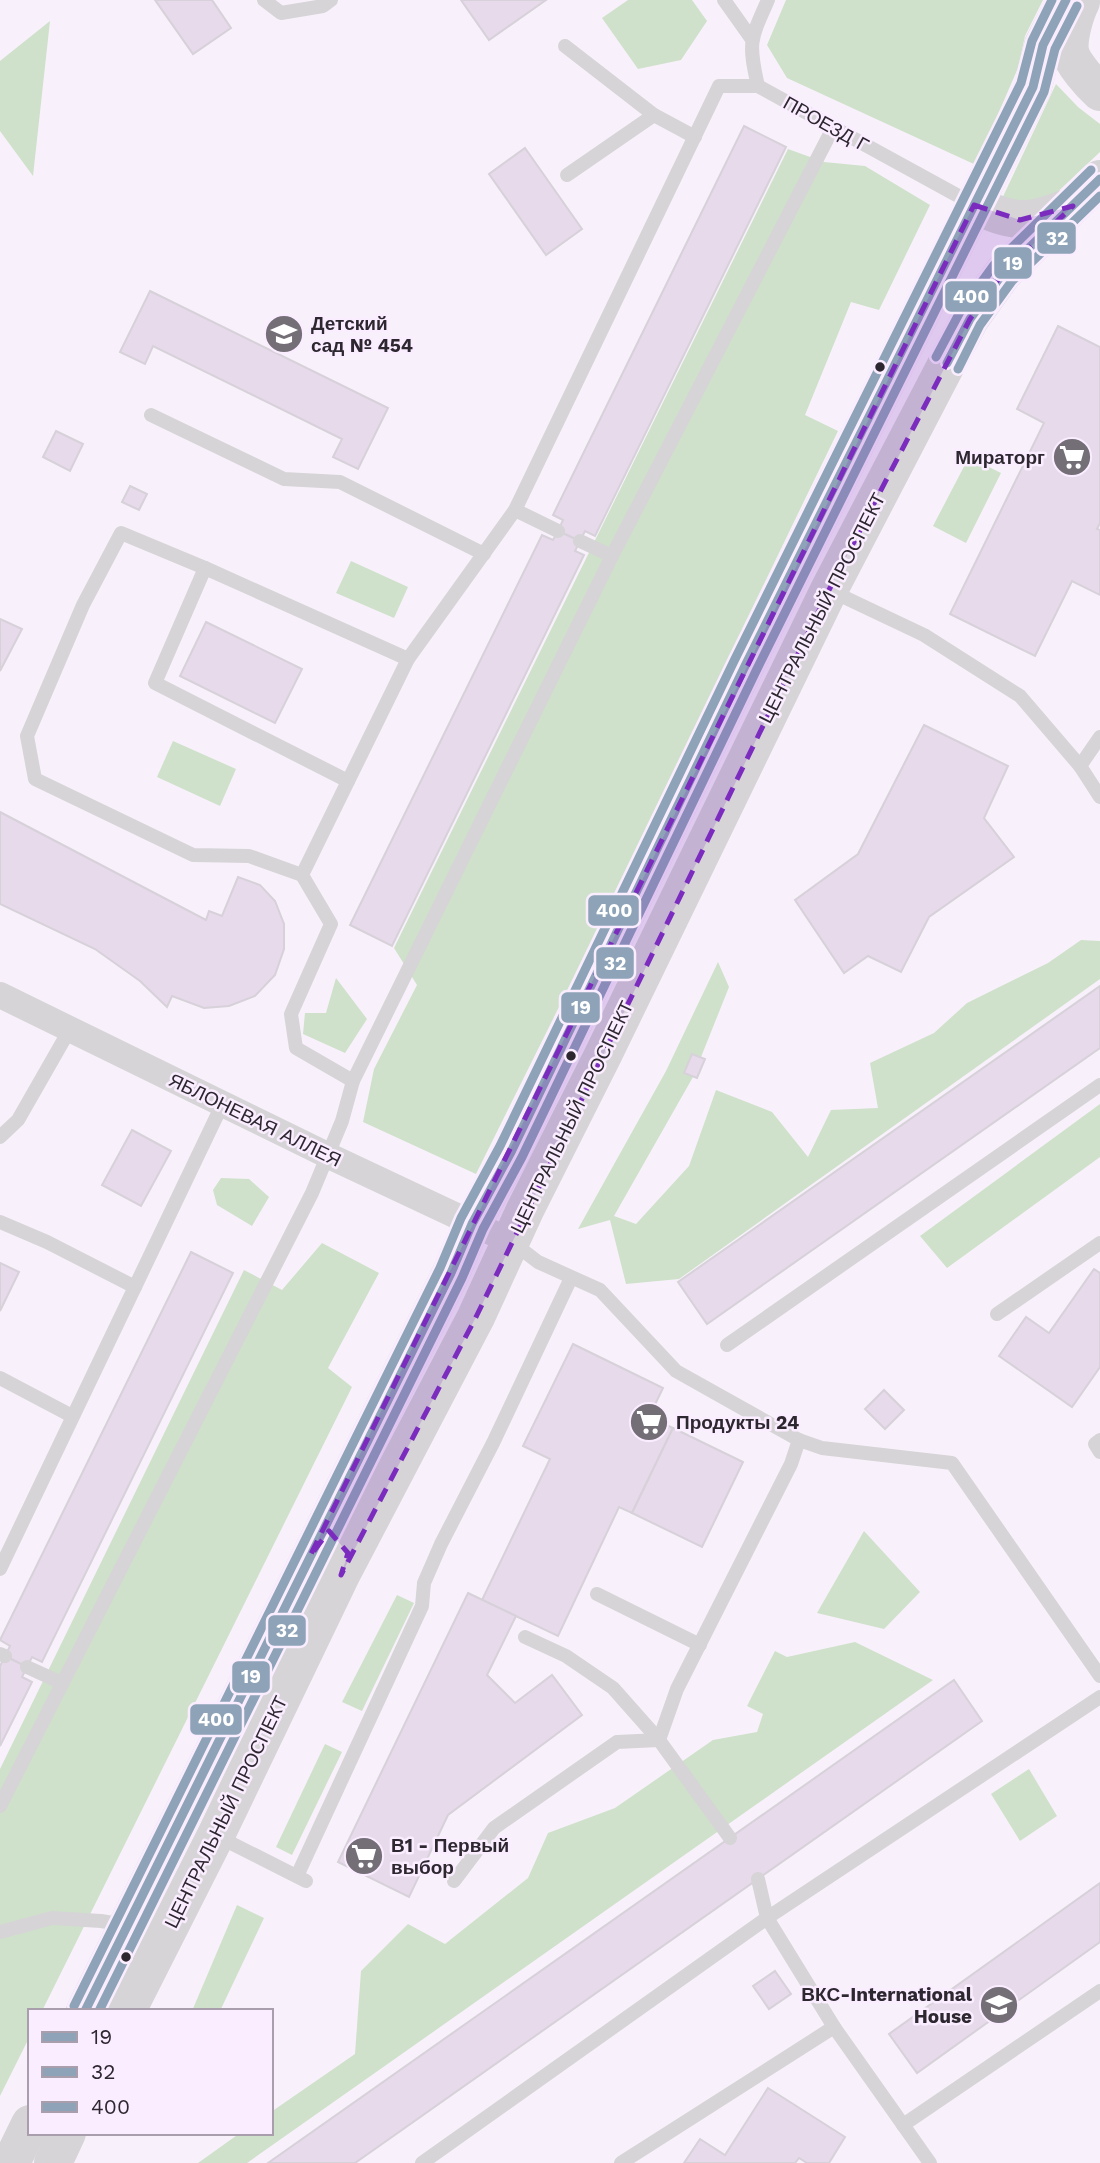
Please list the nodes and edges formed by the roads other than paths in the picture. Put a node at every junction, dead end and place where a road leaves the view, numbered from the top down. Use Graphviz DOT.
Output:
graph roads {
  1 [pos="264,0"];
  2 [pos="331,0"];
  3 [pos="724,0"];
  4 [pos="768,0"];
  5 [pos="1066,0"];
  6 [pos="1082,0"];
  7 [pos="751,38"];
  8 [pos="565,46"];
  9 [pos="758,86"];
  10 [pos="1100,92"];
  11 [pos="654,115"];
  12 [pos="833,128"];
  13 [pos="695,137"];
  14 [pos="566,175"];
  15 [pos="1100,179"];
  16 [pos="974,205"];
  17 [pos="1073,206"];
  18 [pos="151,415"];
  19 [pos="515,510"];
  20 [pos="558,530"];
  21 [pos="580,541"];
  22 [pos="484,554"];
  23 [pos="612,556"];
  24 [pos="205,568"];
  25 [pos="828,590"];
  26 [pos="408,659"];
  27 [pos="1100,737"];
  28 [pos="1080,766"];
  29 [pos="348,781"];
  30 [pos="1100,797"];
  31 [pos="302,875"];
  32 [pos="590,992"];
  33 [pos="0,995"];
  34 [pos="624,1009"];
  35 [pos="70,1029"];
  36 [pos="353,1081"];
  37 [pos="1100,1085"];
  38 [pos="223,1103"];
  39 [pos="0,1137"];
  40 [pos="327,1156"];
  41 [pos="0,1222"];
  42 [pos="472,1224"];
  43 [pos="512,1242"];
  44 [pos="1100,1243"];
  45 [pos="571,1278"];
  46 [pos="135,1287"];
  47 [pos="997,1314"];
  48 [pos="727,1345"];
  49 [pos="0,1378"];
  50 [pos="72,1416"];
  51 [pos="799,1440"];
  52 [pos="1100,1440"];
  53 [pos="1100,1452"];
  54 [pos="326,1566"];
  55 [pos="0,1569"];
  56 [pos="597,1594"];
  57 [pos="525,1636"];
  58 [pos="701,1644"];
  59 [pos="27,1667"];
  60 [pos="1100,1676"];
  61 [pos="62,1684"];
  62 [pos="1100,1697"];
  63 [pos="659,1740"];
  64 [pos="0,1806"];
  65 [pos="216,1835"];
  66 [pos="730,1838"];
  67 [pos="758,1879"];
  68 [pos="454,1881"];
  69 [pos="767,1918"];
  70 [pos="126,1925"];
  71 [pos="0,1932"];
  72 [pos="1100,1991"];
  73 [pos="86,2009"];
  74 [pos="128,2009"];
  75 [pos="834,2026"];
  76 [pos="903,2125"];
  77 [pos="28,2128"];
  78 [pos="66,2135"];
  79 [pos="11,2163"];
  80 [pos="53,2163"];
  81 [pos="422,2163"];
  82 [pos="621,2163"];
  83 [pos="930,2163"];
  1 -- 2 [label="lane"];
  3 -- 7 [label="lane"];
  4 -- 7 [label="lane"];
  5 -- 16 [label="main road, ЦЕНТРАЛЬНЫЙ ПРОСПЕКТ"];
  6 -- 10 [label="main road"];
  7 -- 9 [label="lane"];
  8 -- 11 [label="lane"];
  9 -- 12 [label="lane, ПРОЕЗД Г"];
  9 -- 13 [label="lane"];
  11 -- 13 [label="lane"];
  11 -- 14 [label="lane"];
  12 -- 16 [label="lane, ПРОЕЗД Г"];
  12 -- 23 [label="lane"];
  13 -- 19 [label="lane"];
  15 -- 17 [label="main road, ЦЕНТРАЛЬНЫЙ ПРОСПЕКТ"];
  16 -- 17 [label="main road"];
  16 -- 32 [label="main road, ЦЕНТРАЛЬНЫЙ ПРОСПЕКТ"];
  17 -- 25 [label="main road, ЦЕНТРАЛЬНЫЙ ПРОСПЕКТ"];
  18 -- 22 [label="lane"];
  19 -- 20 [label="lane"];
  19 -- 22 [label="lane"];
  21 -- 23 [label="lane"];
  22 -- 26 [label="lane"];
  23 -- 36 [label="lane"];
  24 -- 26 [label="lane"];
  24 -- 29 [label="lane"];
  24 -- 31 [label="lane"];
  25 -- 28 [label="lane"];
  25 -- 34 [label="main road, ЦЕНТРАЛЬНЫЙ ПРОСПЕКТ"];
  26 -- 29 [label="lane"];
  27 -- 28 [label="lane"];
  28 -- 30 [label="lane"];
  29 -- 31 [label="lane"];
  31 -- 36 [label="lane"];
  32 -- 34 [label="main road"];
  32 -- 42 [label="main road, ЦЕНТРАЛЬНЫЙ ПРОСПЕКТ"];
  33 -- 35 [label="street, ЯБЛОНЕВАЯ АЛЛЕЯ"];
  34 -- 43 [label="main road, ЦЕНТРАЛЬНЫЙ ПРОСПЕКТ"];
  35 -- 38 [label="street, ЯБЛОНЕВАЯ АЛЛЕЯ"];
  35 -- 39 [label="lane"];
  36 -- 40 [label="lane"];
  37 -- 48 [label="lane"];
  38 -- 40 [label="street, ЯБЛОНЕВАЯ АЛЛЕЯ"];
  38 -- 46 [label="lane"];
  40 -- 42 [label="street, ЯБЛОНЕВАЯ АЛЛЕЯ"];
  40 -- 61 [label="lane"];
  41 -- 46 [label="lane"];
  42 -- 43 [label="street, ЯБЛОНЕВАЯ АЛЛЕЯ"];
  42 -- 54 [label="main road, ЦЕНТРАЛЬНЫЙ ПРОСПЕКТ"];
  43 -- 45 [label="lane"];
  43 -- 54 [label="main road, ЦЕНТРАЛЬНЫЙ ПРОСПЕКТ"];
  44 -- 47 [label="lane"];
  45 -- 51 [label="lane"];
  45 -- 65 [label="lane"];
  46 -- 50 [label="lane"];
  49 -- 50 [label="lane"];
  50 -- 55 [label="lane"];
  51 -- 58 [label="lane"];
  51 -- 60 [label="lane"];
  52 -- 53 [label="lane"];
  54 -- 65 [label="main road, ЦЕНТРАЛЬНЫЙ ПРОСПЕКТ"];
  54 -- 70 [label="main road, ЦЕНТРАЛЬНЫЙ ПРОСПЕКТ"];
  56 -- 58 [label="lane"];
  57 -- 63 [label="lane"];
  58 -- 63 [label="lane"];
  59 -- 61 [label="lane"];
  61 -- 64 [label="lane"];
  62 -- 69 [label="lane"];
  63 -- 66 [label="lane"];
  63 -- 68 [label="lane"];
  65 -- 74 [label="main road, ЦЕНТРАЛЬНЫЙ ПРОСПЕКТ"];
  67 -- 69 [label="lane"];
  69 -- 75 [label="lane"];
  69 -- 81 [label="lane"];
  70 -- 71 [label="lane"];
  70 -- 73 [label="main road, ЦЕНТРАЛЬНЫЙ ПРОСПЕКТ"];
  72 -- 76 [label="lane"];
  75 -- 76 [label="lane"];
  75 -- 82 [label="lane"];
  76 -- 83 [label="lane"];
  77 -- 79 [label="main road"];
  78 -- 80 [label="main road"];
}
